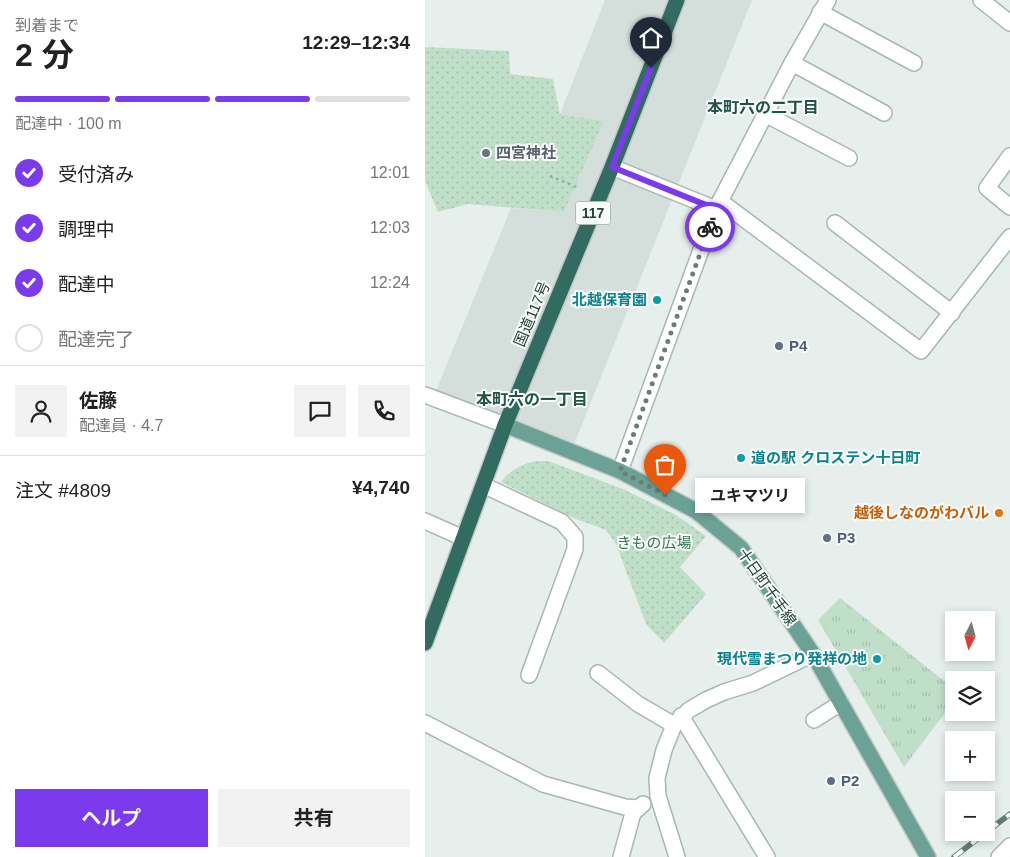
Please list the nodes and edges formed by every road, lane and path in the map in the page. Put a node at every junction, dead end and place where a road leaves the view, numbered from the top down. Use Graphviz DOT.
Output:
graph roads {
  1 [pos="677,0"];
  2 [pos="981,0"];
  3 [pos="824,6"];
  4 [pos="1010,23"];
  5 [pos="792,63"];
  6 [pos="914,63"];
  7 [pos="884,113"];
  8 [pos="765,114"];
  9 [pos="1010,156"];
  10 [pos="849,158"];
  11 [pos="612,167"];
  12 [pos="550,176"];
  13 [pos="579,188"];
  14 [pos="718,205"];
  15 [pos="1010,207"];
  16 [pos="835,223"];
  17 [pos="1010,237"];
  18 [pos="952,312"];
  19 [pos="425,395"];
  20 [pos="505,425"];
  21 [pos="620,471"];
  22 [pos="483,485"];
  23 [pos="425,521"];
  24 [pos="463,538"];
  25 [pos="425,643"];
  26 [pos="813,654"];
  27 [pos="598,673"];
  28 [pos="529,675"];
  29 [pos="841,703"];
  30 [pos="678,720"];
  31 [pos="814,720"];
  32 [pos="425,723"];
  33 [pos="657,796"];
  34 [pos="639,808"];
  35 [pos="1010,846"];
  36 [pos="621,857"];
  37 [pos="677,857"];
  38 [pos="767,857"];
  39 [pos="928,857"];
  40 [pos="999,857"];
  1 -- 11 [label="highway, 国道117号 / 117"];
  2 -- 4 [label="street"];
  3 -- 5 [label="street"];
  3 -- 6 [label="street"];
  5 -- 7 [label="street"];
  5 -- 8 [label="street"];
  8 -- 10 [label="street"];
  8 -- 14 [label="street"];
  9 -- 15 [label="street"];
  11 -- 14 [label="street"];
  11 -- 20 [label="highway, 国道117号 / 117"];
  12 -- 13 [label="path"];
  14 -- 18 [label="street"];
  14 -- 21 [label="street"];
  16 -- 18 [label="street"];
  17 -- 18 [label="street"];
  19 -- 20 [label="street"];
  20 -- 21 [label="main road, 十日町千手線"];
  20 -- 22 [label="highway, 国道117号 / 117"];
  21 -- 26 [label="main road, 十日町千手線"];
  22 -- 24 [label="highway, 国道117号 / 117"];
  22 -- 28 [label="street"];
  23 -- 24 [label="street"];
  24 -- 25 [label="highway, 国道117号 / 117"];
  26 -- 29 [label="main road, 十日町千手線"];
  26 -- 30 [label="street"];
  27 -- 30 [label="street"];
  29 -- 31 [label="street"];
  29 -- 39 [label="main road, 十日町千手線"];
  30 -- 33 [label="street"];
  30 -- 38 [label="street"];
  32 -- 34 [label="street"];
  33 -- 34 [label="street"];
  33 -- 37 [label="street"];
  34 -- 36 [label="street"];
  35 -- 40 [label="street"];
}
